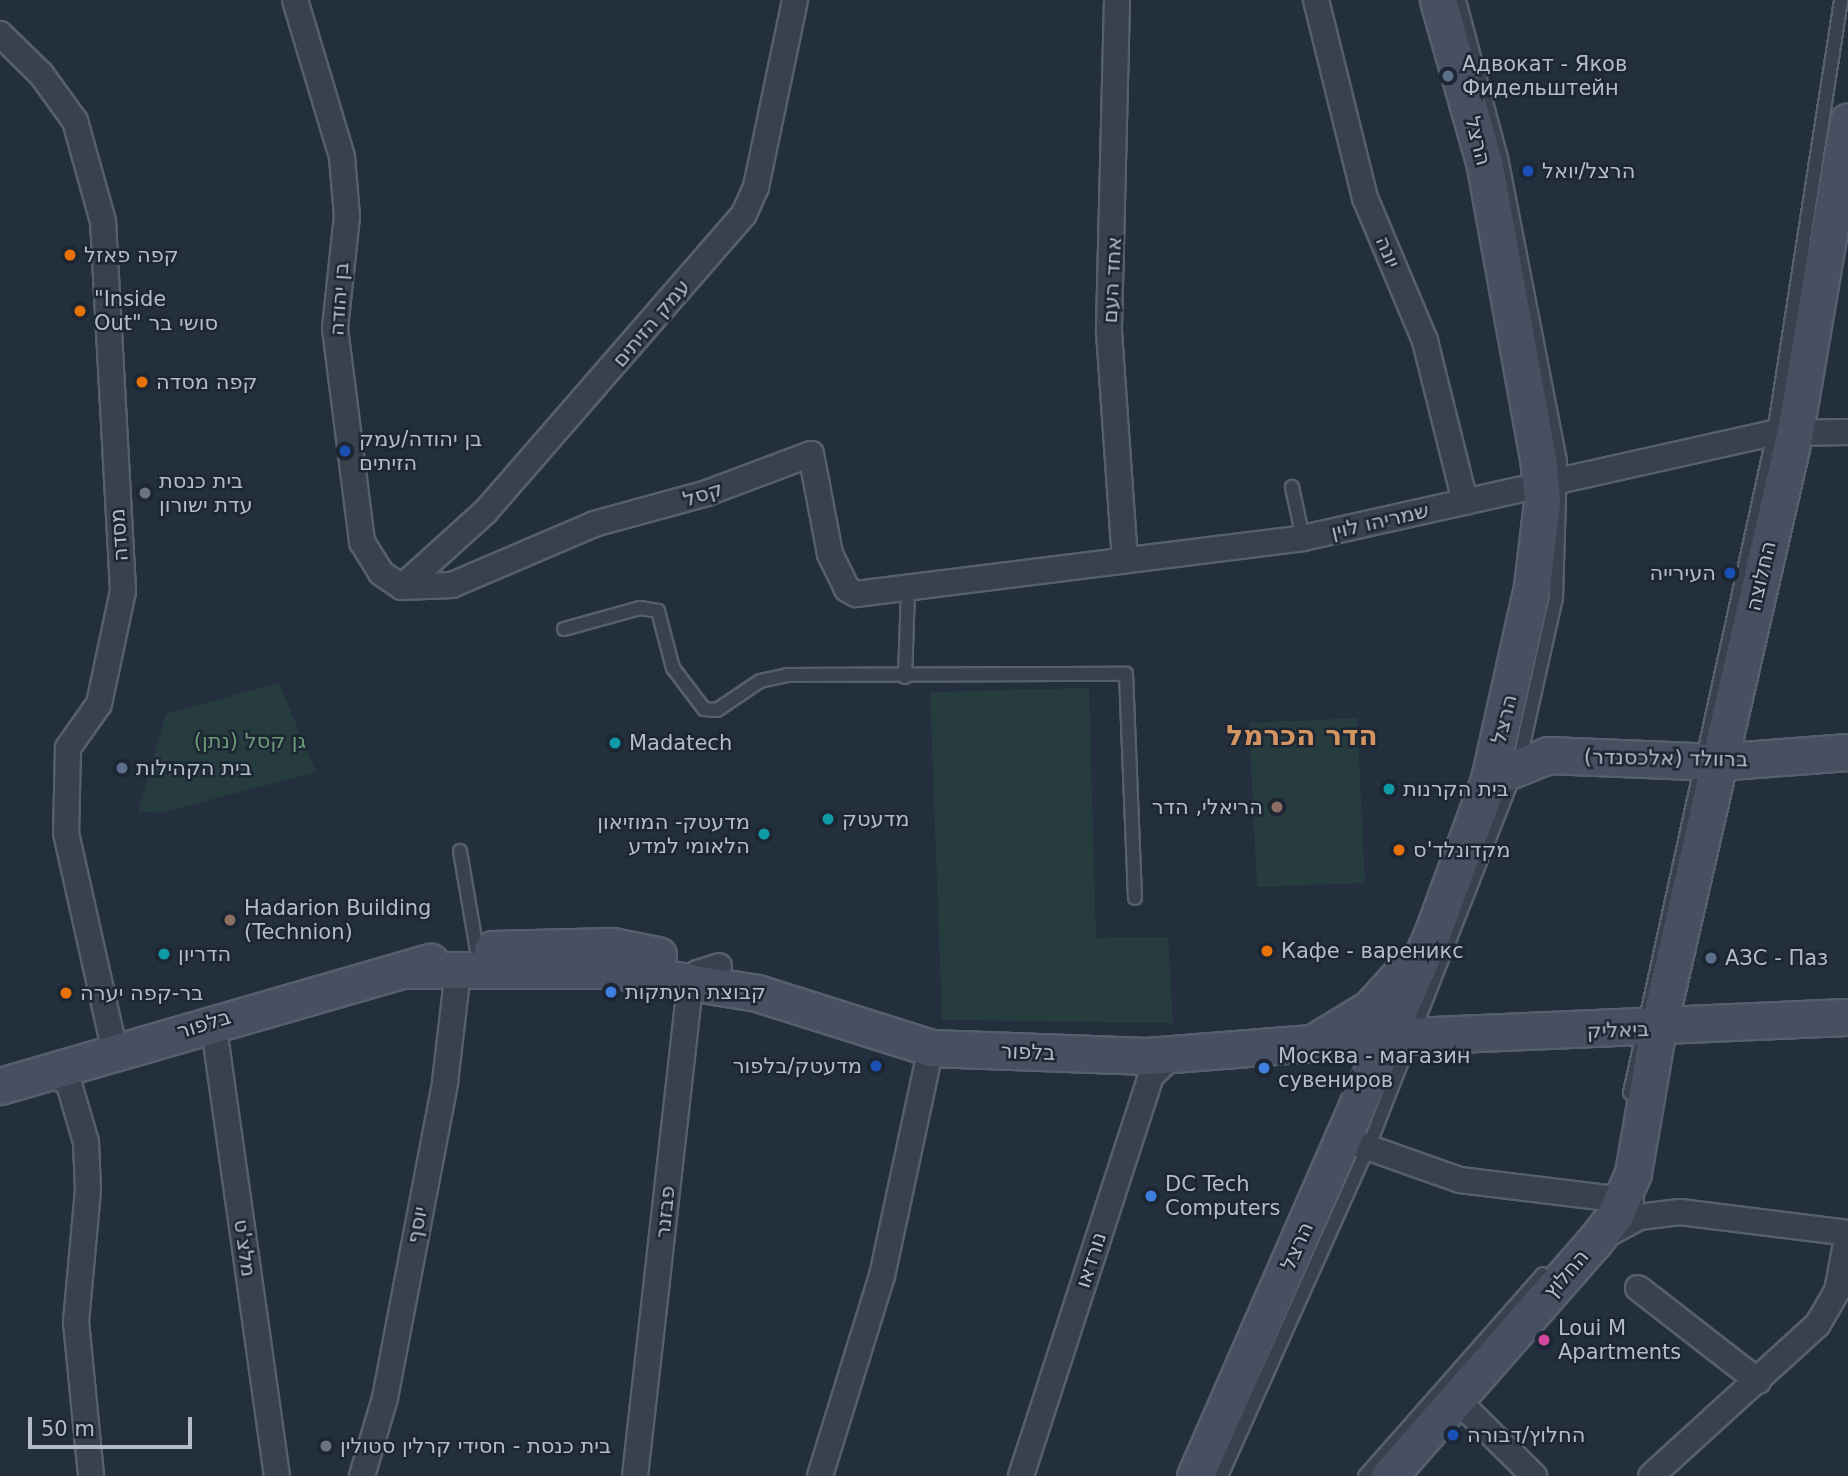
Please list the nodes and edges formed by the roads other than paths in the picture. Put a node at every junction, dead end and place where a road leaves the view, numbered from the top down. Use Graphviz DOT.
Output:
graph roads {
  1 [pos="295,0"];
  2 [pos="795,0"];
  3 [pos="1117,0"];
  4 [pos="1316,0"];
  5 [pos="1438,0"];
  6 [pos="1459,0"];
  7 [pos="1841,0"];
  8 [pos="0,34"];
  9 [pos="1848,121"];
  10 [pos="1785,432"];
  11 [pos="1848,432"];
  12 [pos="1552,479"];
  13 [pos="1292,487"];
  14 [pos="1465,502"];
  15 [pos="1303,538"];
  16 [pos="1125,560"];
  17 [pos="402,587"];
  18 [pos="908,590"];
  19 [pos="564,629"];
  20 [pos="905,677"];
  21 [pos="1531,751"];
  22 [pos="1848,752"];
  23 [pos="1708,762"];
  24 [pos="1489,779"];
  25 [pos="460,851"];
  26 [pos="1135,898"];
  27 [pos="1432,934"];
  28 [pos="468,961"];
  29 [pos="704,975"];
  30 [pos="1848,1017"];
  31 [pos="213,1021"];
  32 [pos="1648,1029"];
  33 [pos="1401,1037"];
  34 [pos="1307,1044"];
  35 [pos="932,1048"];
  36 [pos="115,1052"];
  37 [pos="1174,1055"];
  38 [pos="51,1073"];
  39 [pos="0,1086"];
  40 [pos="1356,1144"];
  41 [pos="1623,1195"];
  42 [pos="1680,1212"];
  43 [pos="1591,1233"];
  44 [pos="1848,1233"];
  45 [pos="1552,1264"];
  46 [pos="1638,1288"];
  47 [pos="1758,1381"];
  48 [pos="1456,1399"];
  49 [pos="91,1476"];
  50 [pos="277,1476"];
  51 [pos="362,1476"];
  52 [pos="635,1476"];
  53 [pos="820,1476"];
  54 [pos="1021,1476"];
  55 [pos="1195,1476"];
  56 [pos="1221,1476"];
  57 [pos="1365,1476"];
  58 [pos="1389,1476"];
  59 [pos="1534,1476"];
  60 [pos="1651,1476"];
  1 -- 17 [label="street, בן יהודה"];
  2 -- 17 [label="street, עמק הזיתים"];
  3 -- 16 [label="street, אחד העם"];
  4 -- 14 [label="street, יונה"];
  5 -- 12 [label="street, הרצל"];
  6 -- 12 [label="lane"];
  7 -- 10 [label="lane"];
  8 -- 36 [label="street, מסדה"];
  9 -- 10 [label="street, החלוצה"];
  10 -- 11 [label="street, שמריהו לוין"];
  10 -- 12 [label="street, שמריהו לוין"];
  10 -- 23 [label="street, החלוצה"];
  12 -- 14 [label="street, שמריהו לוין"];
  12 -- 21 [label="lane"];
  12 -- 24 [label="street, הרצל"];
  13 -- 15 [label="lane"];
  14 -- 15 [label="street, שמריהו לוין"];
  15 -- 16 [label="street, שמריהו לוין"];
  16 -- 18 [label="street, שמריהו לוין"];
  17 -- 18 [label="street, קסל"];
  18 -- 20 [label="lane"];
  19 -- 20 [label="lane"];
  20 -- 26 [label="lane"];
  21 -- 23 [label="street, ברוולד (אלכסנדר)"];
  21 -- 24 [label="street"];
  21 -- 33 [label="lane"];
  22 -- 23 [label="street, ברוולד (אלכסנדר)"];
  23 -- 32 [label="street, החלוצה"];
  24 -- 27 [label="street, הרצל"];
  25 -- 28 [label="lane"];
  27 -- 33 [label="street, הרצל"];
  27 -- 34 [label="street, בלפור"];
  28 -- 29 [label="street, בלפור"];
  28 -- 31 [label="street, בלפור"];
  28 -- 51 [label="street, יוסף"];
  29 -- 35 [label="street, בלפור"];
  29 -- 52 [label="street, פבזנר"];
  30 -- 32 [label="street, ביאליק"];
  31 -- 36 [label="street, בלפור"];
  31 -- 50 [label="street, מלצ'ט"];
  32 -- 33 [label="street, ביאליק"];
  32 -- 41 [label="street, החלוץ"];
  33 -- 34 [label="street, בלפור"];
  33 -- 40 [label="street, הרצל"];
  34 -- 37 [label="street, בלפור"];
  35 -- 37 [label="street, בלפור"];
  35 -- 53 [label="street"];
  36 -- 38 [label="street, בלפור"];
  37 -- 54 [label="street, נורדאו"];
  38 -- 39 [label="street, בלפור"];
  38 -- 49 [label="street"];
  40 -- 41 [label="street"];
  40 -- 55 [label="street, הרצל"];
  40 -- 56 [label="lane"];
  41 -- 42 [label="street"];
  41 -- 43 [label="street, החלוץ"];
  42 -- 43 [label="street"];
  42 -- 44 [label="street"];
  43 -- 48 [label="street, החלוץ"];
  44 -- 47 [label="street"];
  45 -- 57 [label="lane"];
  46 -- 47 [label="street"];
  47 -- 60 [label="street"];
  48 -- 58 [label="street, החלוץ"];
  48 -- 59 [label="street"];
}
